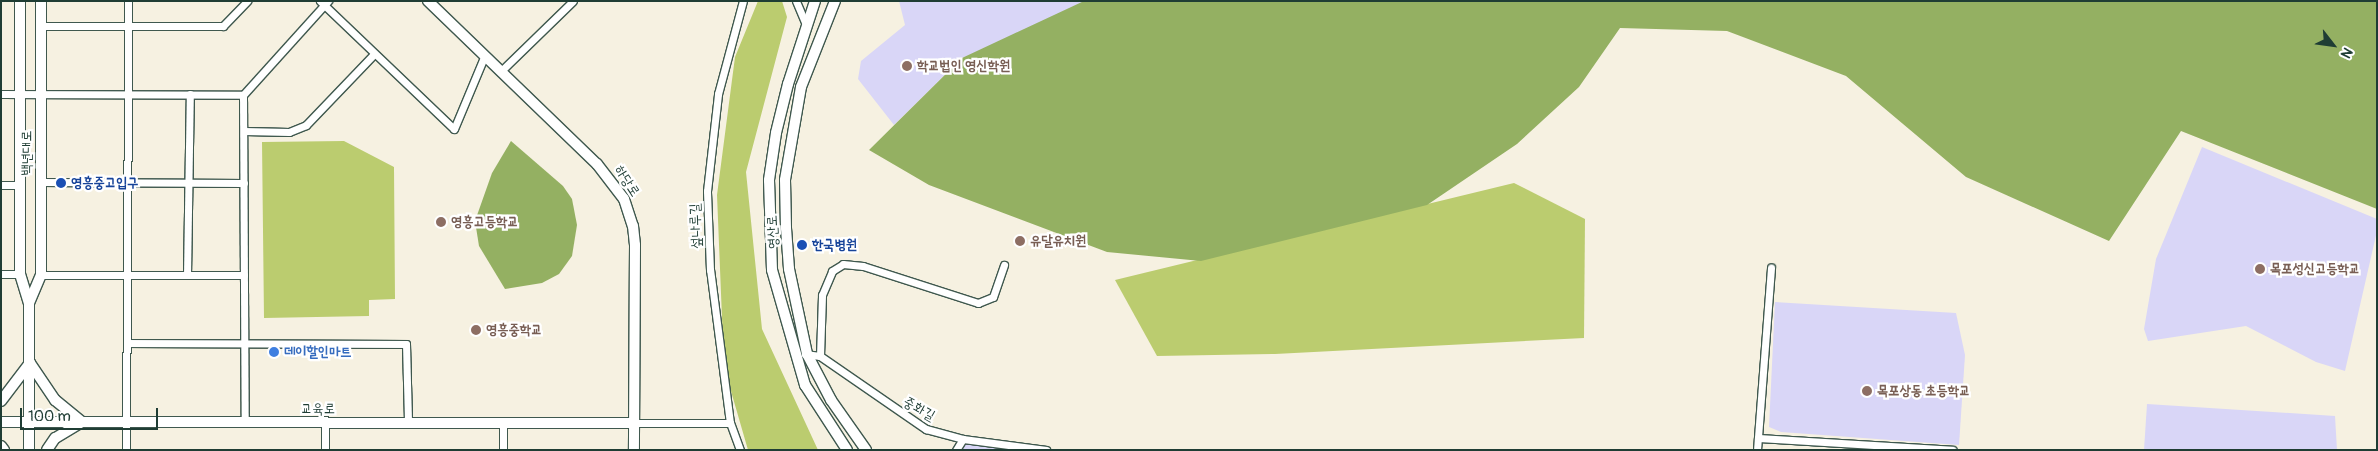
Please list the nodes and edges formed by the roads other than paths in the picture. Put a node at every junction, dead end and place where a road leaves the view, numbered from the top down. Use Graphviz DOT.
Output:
graph roads {
  1 [pos="20,1"];
  2 [pos="41,1"];
  3 [pos="128,1"];
  4 [pos="428,1"];
  5 [pos="574,1"];
  6 [pos="743,1"];
  7 [pos="796,1"];
  8 [pos="815,1"];
  9 [pos="834,1"];
  10 [pos="245,2"];
  11 [pos="324,3"];
  12 [pos="806,24"];
  13 [pos="41,26"];
  14 [pos="127,26"];
  15 [pos="374,54"];
  16 [pos="485,55"];
  17 [pos="500,71"];
  18 [pos="1,94"];
  19 [pos="20,94"];
  20 [pos="41,94"];
  21 [pos="127,94"];
  22 [pos="190,94"];
  23 [pos="243,95"];
  24 [pos="244,131"];
  25 [pos="41,182"];
  26 [pos="127,182"];
  27 [pos="189,183"];
  28 [pos="244,183"];
  29 [pos="1,185"];
  30 [pos="20,185"];
  31 [pos="1004,265"];
  32 [pos="1771,268"];
  33 [pos="1,274"];
  34 [pos="20,274"];
  35 [pos="40,275"];
  36 [pos="128,275"];
  37 [pos="187,275"];
  38 [pos="244,275"];
  39 [pos="29,304"];
  40 [pos="128,342"];
  41 [pos="244,343"];
  42 [pos="808,354"];
  43 [pos="820,356"];
  44 [pos="795,357"];
  45 [pos="30,363"];
  46 [pos="1,401"];
  47 [pos="1,422"];
  48 [pos="29,422"];
  49 [pos="82,422"];
  50 [pos="126,423"];
  51 [pos="245,423"];
  52 [pos="325,423"];
  53 [pos="408,423"];
  54 [pos="503,423"];
  55 [pos="635,423"];
  56 [pos="730,423"];
  57 [pos="1758,438"];
  58 [pos="963,439"];
  59 [pos="1,446"];
  60 [pos="1043,449"];
  61 [pos="4,450"];
  62 [pos="29,450"];
  63 [pos="48,450"];
  64 [pos="126,450"];
  65 [pos="325,450"];
  66 [pos="503,450"];
  67 [pos="634,450"];
  68 [pos="740,450"];
  69 [pos="847,450"];
  70 [pos="866,450"];
  71 [pos="956,450"];
  72 [pos="1758,450"];
  73 [pos="1953,450"];
  1 -- 19 [label="street, 백년대로"];
  2 -- 13 [label="street, 백년대로"];
  3 -- 14 [label="street"];
  4 -- 16 [label="street, 하당로"];
  5 -- 17 [label="street"];
  6 -- 56 [label="street, 섶나루길"];
  7 -- 12 [label="street"];
  8 -- 12 [label="street, 영산로"];
  9 -- 42 [label="street, 영산로"];
  10 -- 14 [label="street"];
  11 -- 15 [label="street"];
  11 -- 23 [label="street"];
  12 -- 44 [label="street, 영산로"];
  13 -- 14 [label="street"];
  13 -- 20 [label="street, 백년대로"];
  14 -- 21 [label="street"];
  15 -- 16 [label="street"];
  15 -- 24 [label="street"];
  16 -- 17 [label="street, 하당로"];
  17 -- 55 [label="street, 하당로"];
  18 -- 19 [label="street"];
  19 -- 20 [label="street"];
  19 -- 30 [label="street, 백년대로"];
  20 -- 21 [label="street"];
  20 -- 25 [label="street, 백년대로"];
  21 -- 22 [label="street"];
  21 -- 26 [label="street"];
  22 -- 23 [label="street"];
  22 -- 27 [label="street"];
  23 -- 24 [label="street"];
  24 -- 28 [label="street"];
  25 -- 26 [label="street"];
  25 -- 35 [label="street, 백년대로"];
  26 -- 27 [label="street"];
  26 -- 36 [label="street"];
  27 -- 28 [label="street"];
  27 -- 37 [label="street"];
  28 -- 38 [label="street"];
  29 -- 30 [label="street"];
  30 -- 34 [label="street, 백년대로"];
  31 -- 43 [label="street"];
  32 -- 57 [label="street"];
  33 -- 34 [label="street"];
  34 -- 39 [label="street, 백년대로"];
  35 -- 36 [label="street"];
  35 -- 39 [label="street, 백년대로"];
  36 -- 37 [label="street"];
  36 -- 40 [label="street"];
  37 -- 38 [label="street"];
  38 -- 41 [label="street"];
  39 -- 45 [label="street, 백년대로"];
  40 -- 41 [label="street"];
  40 -- 50 [label="street"];
  41 -- 51 [label="street"];
  41 -- 53 [label="street"];
  42 -- 43 [label="street, 중화길"];
  42 -- 44 [label="street, 중화길"];
  42 -- 70 [label="street, 영산로"];
  43 -- 58 [label="street, 중화길"];
  44 -- 69 [label="street, 영산로"];
  45 -- 46 [label="street"];
  45 -- 48 [label="street, 백년대로"];
  45 -- 49 [label="street"];
  47 -- 48 [label="street, 교육로"];
  48 -- 49 [label="street, 교육로"];
  48 -- 62 [label="street, 백년대로"];
  49 -- 50 [label="street, 교육로"];
  49 -- 63 [label="street"];
  50 -- 51 [label="street, 교육로"];
  50 -- 64 [label="street"];
  51 -- 52 [label="street, 교육로"];
  52 -- 53 [label="street, 교육로"];
  52 -- 65 [label="street"];
  53 -- 54 [label="street, 교육로"];
  54 -- 55 [label="street, 교육로"];
  54 -- 66 [label="street"];
  55 -- 56 [label="street"];
  55 -- 67 [label="street, 하당로"];
  56 -- 68 [label="street, 섶나루길"];
  57 -- 72 [label="street"];
  57 -- 73 [label="street"];
  58 -- 60 [label="street, 중화길"];
  58 -- 71 [label="street"];
  59 -- 61 [label="street"];
}
